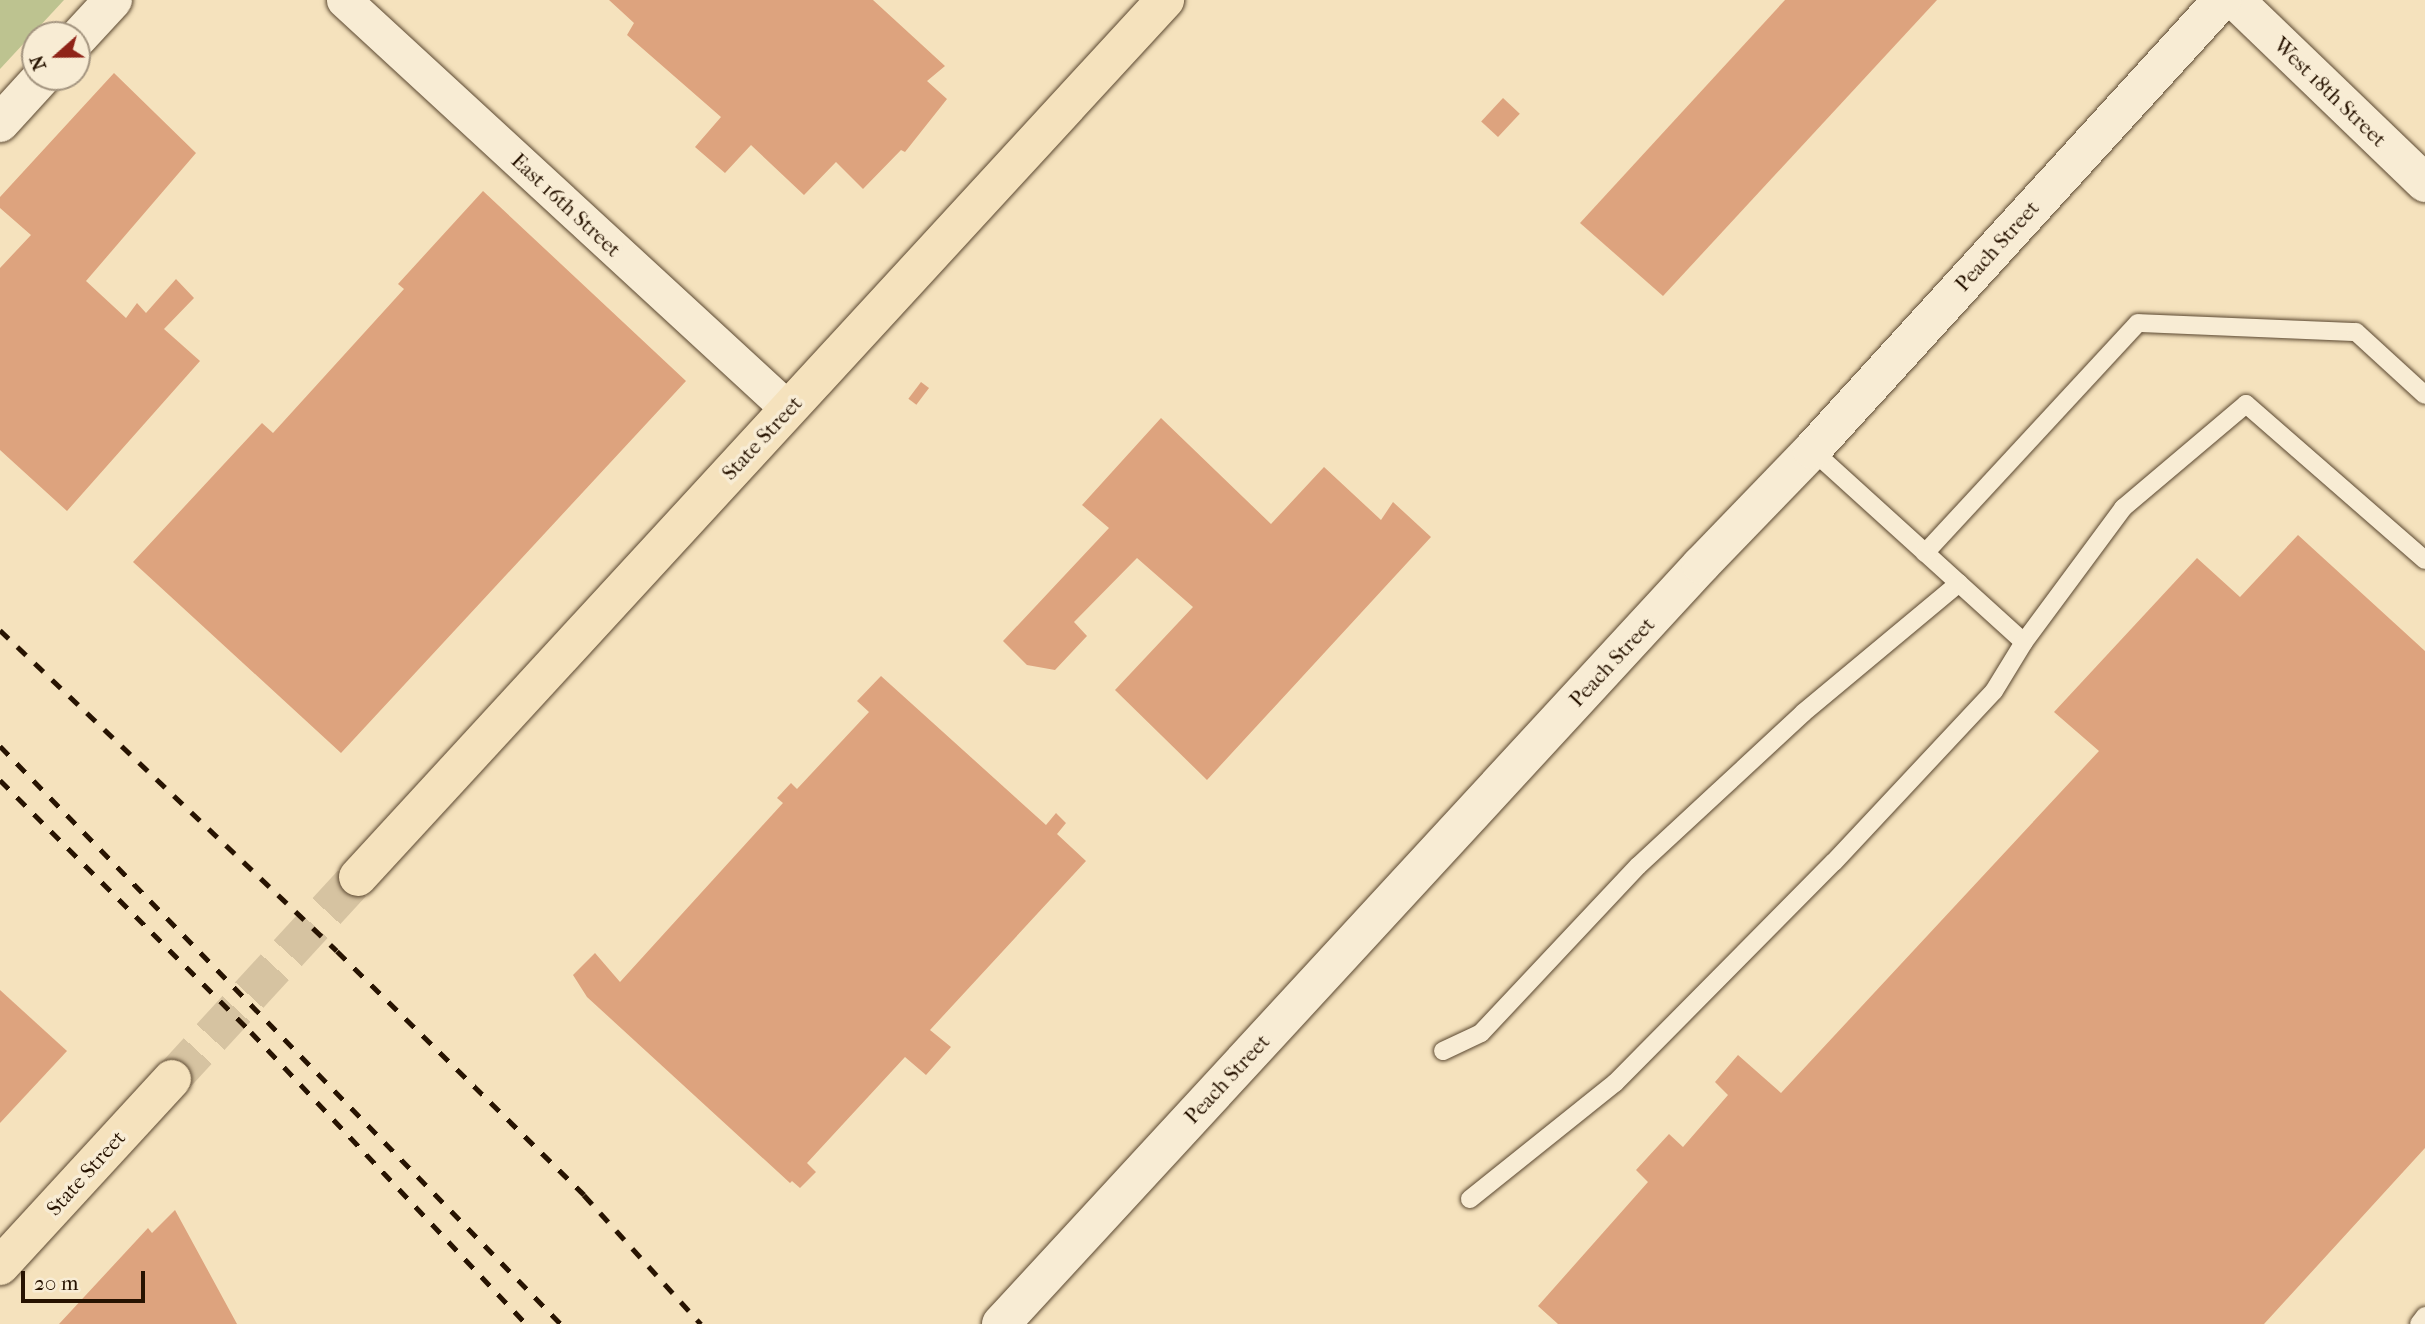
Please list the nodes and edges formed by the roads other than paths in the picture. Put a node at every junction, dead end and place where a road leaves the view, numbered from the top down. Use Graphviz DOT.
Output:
graph roads {
  1 [pos="113,0"];
  2 [pos="344,0"];
  3 [pos="1165,0"];
  4 [pos="2222,0"];
  5 [pos="2235,0"];
  6 [pos="91,24"];
  7 [pos="29,91"];
  8 [pos="0,123"];
  9 [pos="2425,183"];
  10 [pos="2425,395"];
  11 [pos="788,409"];
  12 [pos="1812,450"];
  13 [pos="1925,553"];
  14 [pos="2425,560"];
  15 [pos="1959,583"];
  16 [pos="2024,642"];
  17 [pos="358,877"];
  18 [pos="1443,1051"];
  19 [pos="172,1079"];
  20 [pos="1470,1199"];
  21 [pos="0,1266"];
  22 [pos="2425,1316"];
  23 [pos="1001,1324"];
  24 [pos="2419,1324"];
  1 -- 6 [label="main road"];
  2 -- 11 [label="street, East 16th Street"];
  3 -- 11 [label="main road, State Street"];
  4 -- 12 [label="main road, Peach Street"];
  5 -- 9 [label="main road, West 18th Street"];
  7 -- 8 [label="main road"];
  10 -- 13 [label="lane"];
  11 -- 17 [label="main road, State Street"];
  12 -- 13 [label="lane"];
  12 -- 23 [label="main road, Peach Street"];
  13 -- 15 [label="lane"];
  14 -- 16 [label="lane"];
  15 -- 16 [label="lane"];
  15 -- 18 [label="lane"];
  16 -- 20 [label="lane"];
  19 -- 21 [label="main road, State Street"];
  22 -- 24 [label="lane"];
}
